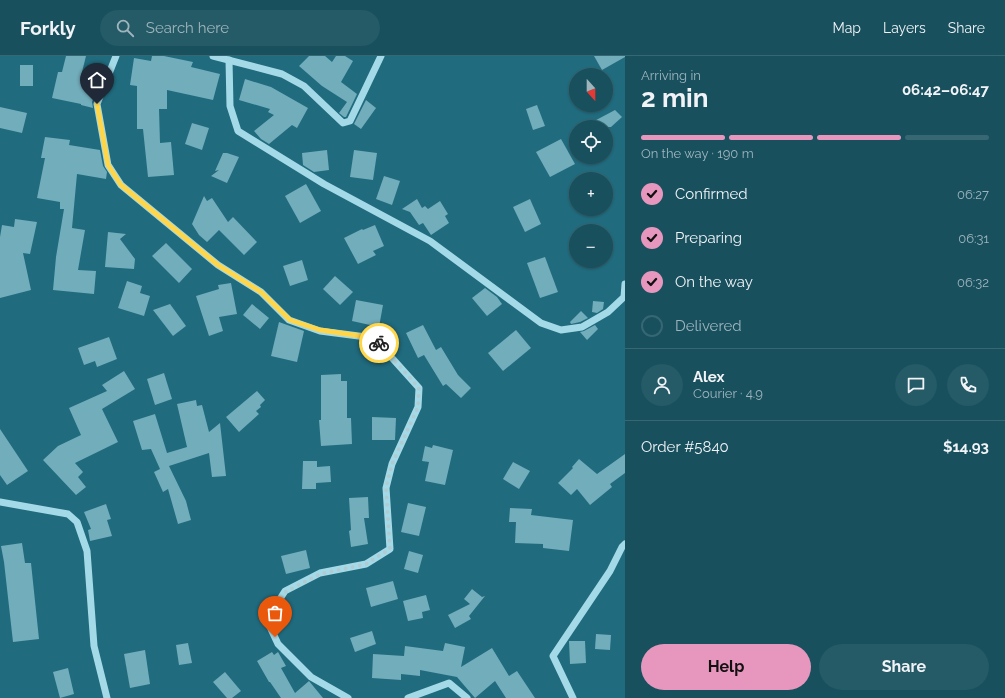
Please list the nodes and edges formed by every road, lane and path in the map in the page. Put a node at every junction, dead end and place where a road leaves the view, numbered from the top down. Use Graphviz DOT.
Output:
graph roads {
  1 [pos="116,56"];
  2 [pos="213,56"];
  3 [pos="381,56"];
  4 [pos="229,60"];
  5 [pos="625,284"];
  6 [pos="0,502"];
  7 [pos="625,544"];
  8 [pos="107,698"];
  9 [pos="348,698"];
  10 [pos="408,698"];
  11 [pos="467,698"];
  12 [pos="573,698"];
  1 -- 9 [label="street"];
  2 -- 4 [label="street"];
  3 -- 4 [label="street"];
  4 -- 5 [label="street"];
  6 -- 8 [label="street"];
  7 -- 12 [label="street"];
  10 -- 11 [label="street"];
}
